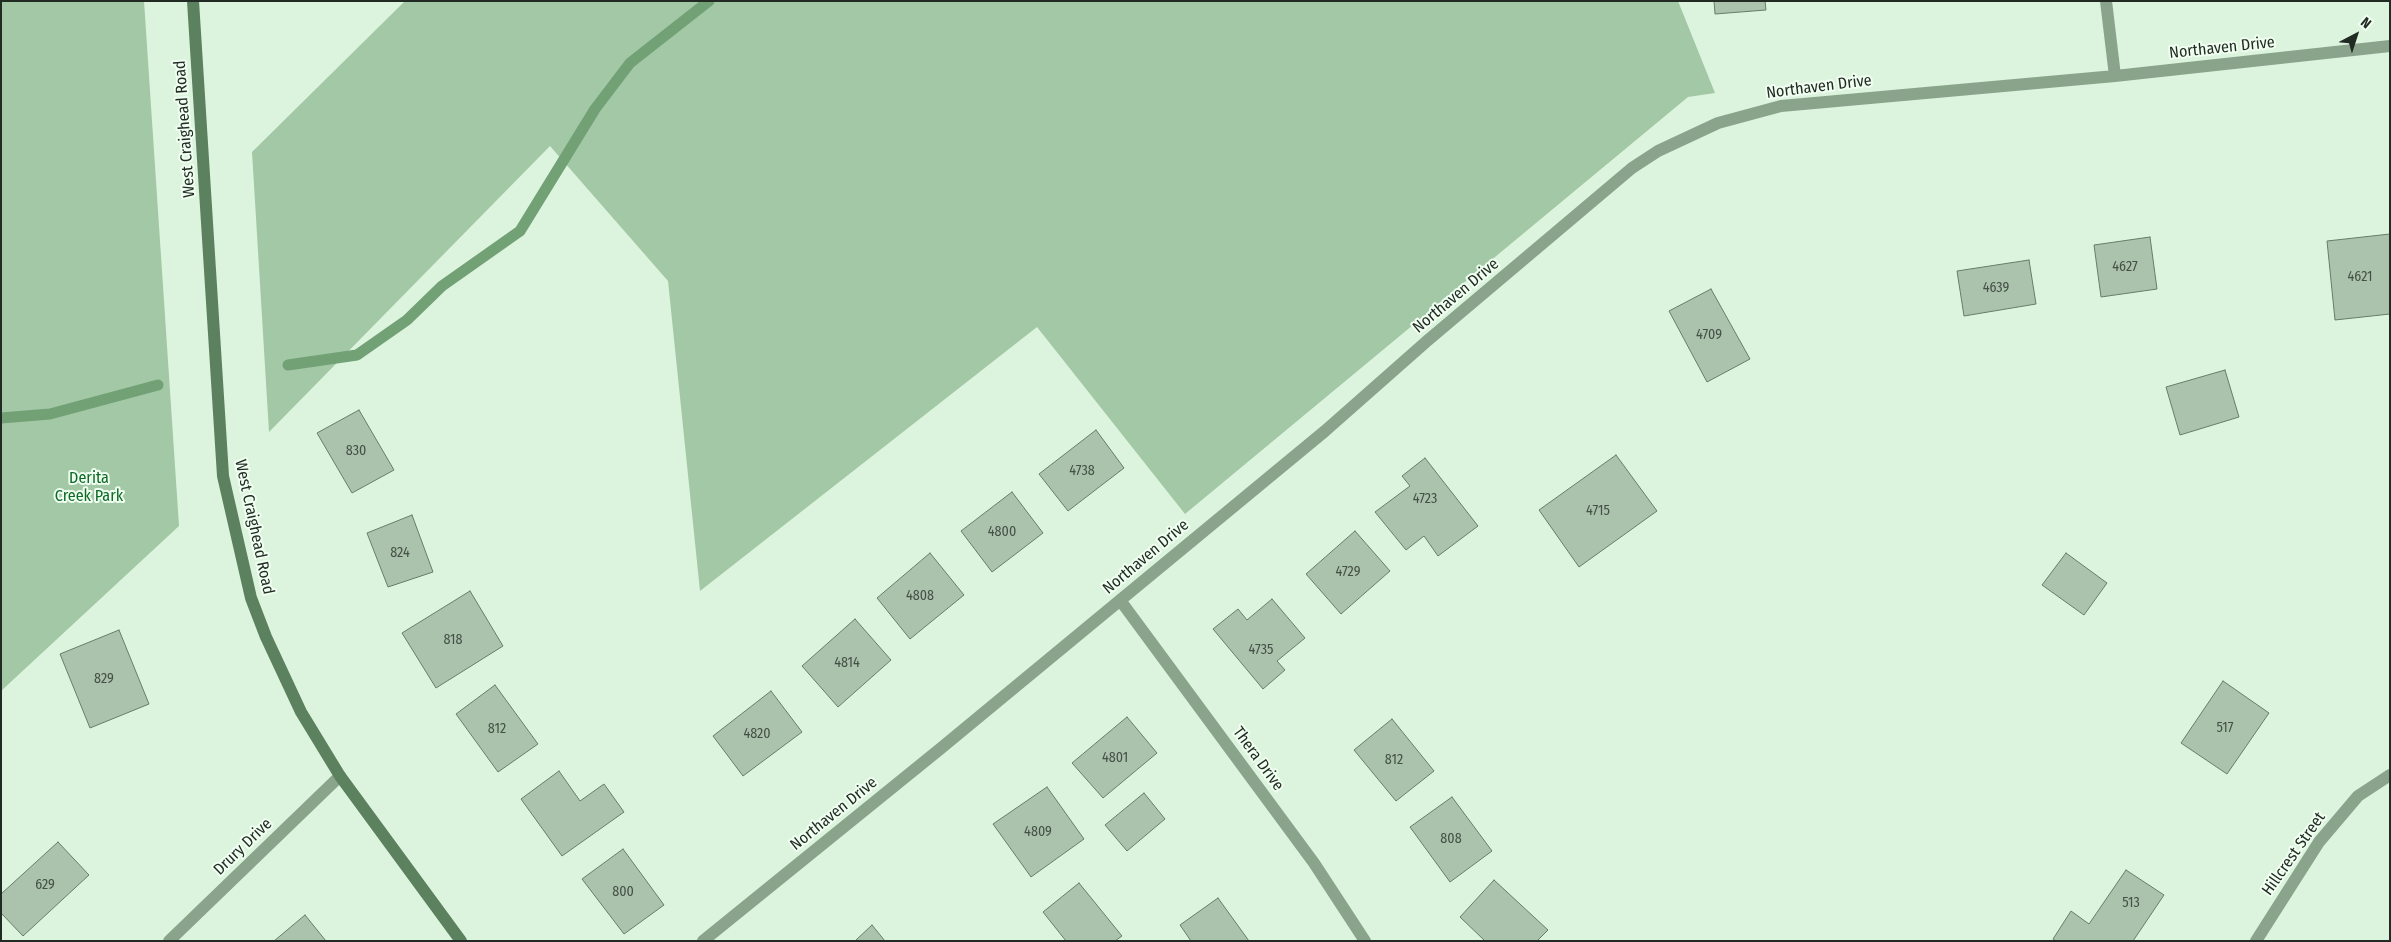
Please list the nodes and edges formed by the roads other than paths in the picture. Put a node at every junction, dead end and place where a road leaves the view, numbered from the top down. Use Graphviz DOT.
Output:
graph roads {
  1 [pos="193,1"];
  2 [pos="2106,1"];
  3 [pos="2390,46"];
  4 [pos="2115,76"];
  5 [pos="1120,600"];
  6 [pos="2390,775"];
  7 [pos="340,776"];
  8 [pos="169,941"];
  9 [pos="461,941"];
  10 [pos="703,941"];
  11 [pos="1365,941"];
  12 [pos="2256,941"];
  1 -- 7 [label="street, West Craighead Road"];
  2 -- 4 [label="street"];
  3 -- 4 [label="street, Northaven Drive"];
  4 -- 5 [label="street, Northaven Drive"];
  5 -- 10 [label="street, Northaven Drive"];
  5 -- 11 [label="street, Thera Drive"];
  6 -- 12 [label="street, Hillcrest Street"];
  7 -- 8 [label="street, Drury Drive"];
  7 -- 9 [label="street, West Craighead Road"];
}
